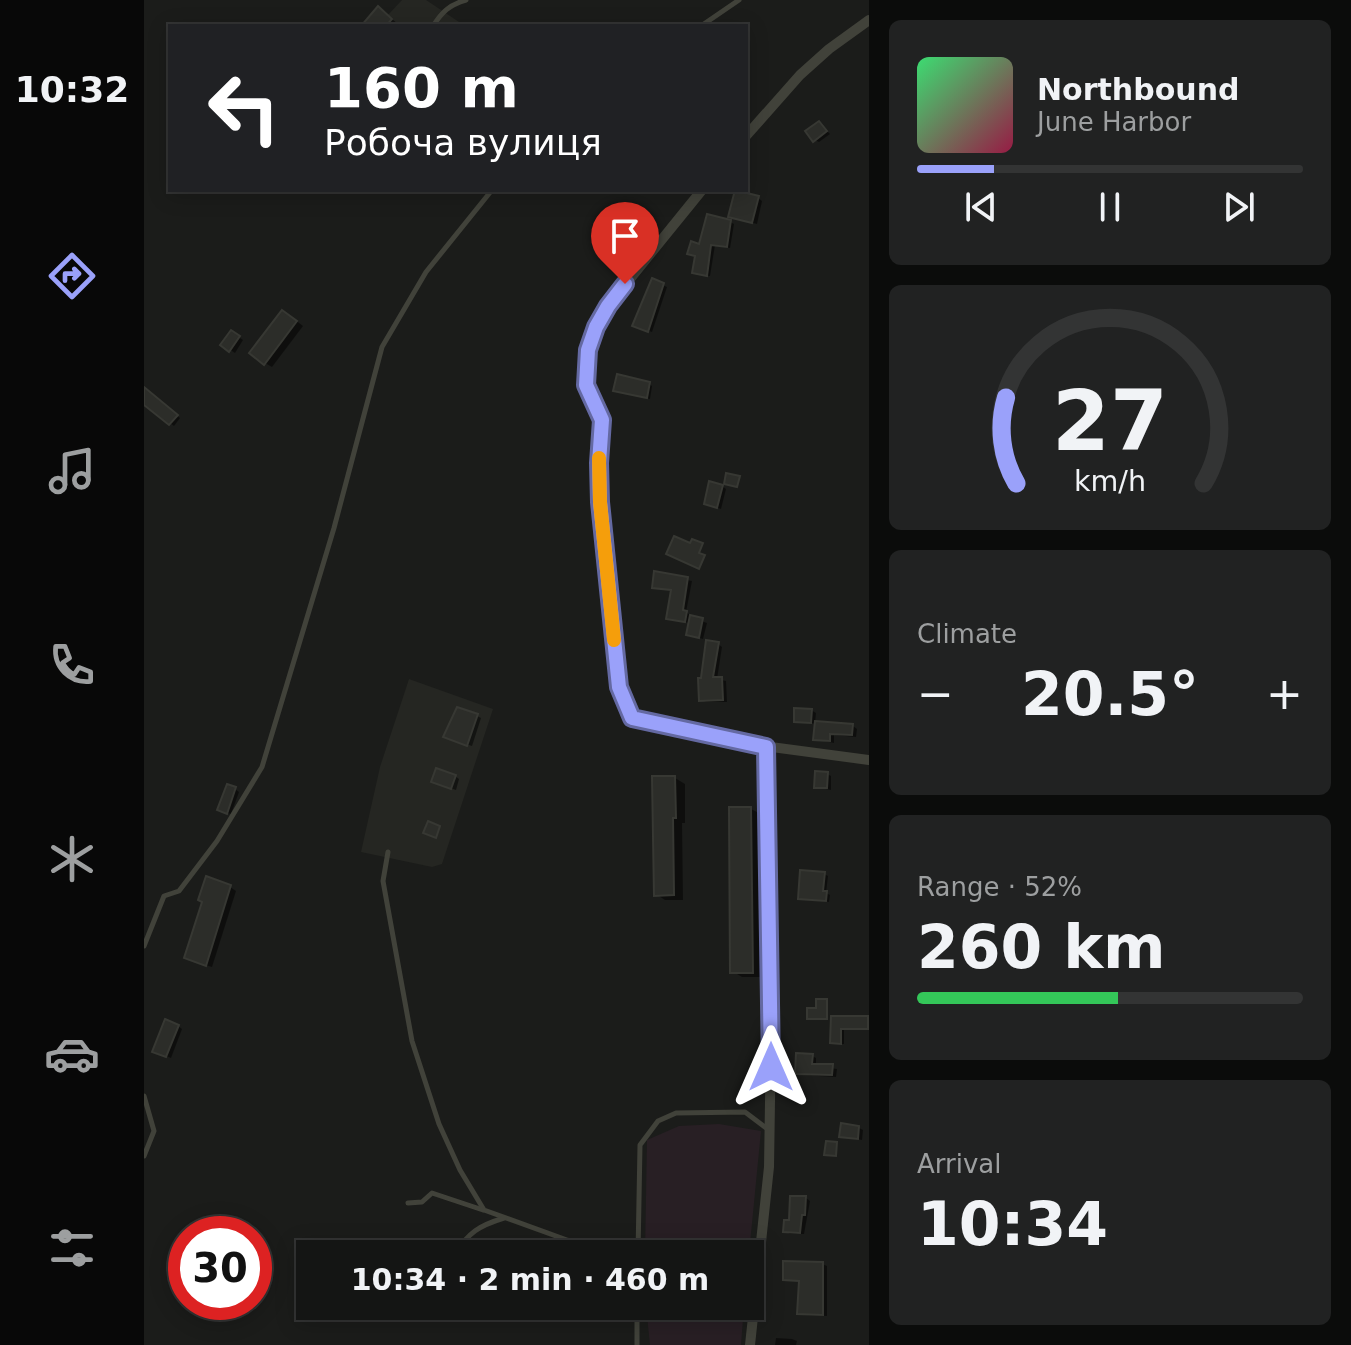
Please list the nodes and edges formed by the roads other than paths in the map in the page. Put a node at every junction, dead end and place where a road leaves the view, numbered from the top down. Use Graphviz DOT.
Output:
graph roads {
  1 [pos="442,0"];
  2 [pos="466,0"];
  3 [pos="739,0"];
  4 [pos="443,11"];
  5 [pos="869,20"];
  6 [pos="434,24"];
  7 [pos="704,24"];
  8 [pos="748,134"];
  9 [pos="490,192"];
  10 [pos="700,192"];
  11 [pos="766,747"];
  12 [pos="869,760"];
  13 [pos="388,852"];
  14 [pos="144,946"];
  15 [pos="144,1096"];
  16 [pos="769,1130"];
  17 [pos="144,1156"];
  18 [pos="408,1203"];
  19 [pos="484,1210"];
  20 [pos="505,1218"];
  21 [pos="464,1240"];
  22 [pos="567,1240"];
  23 [pos="638,1240"];
  24 [pos="637,1320"];
  25 [pos="637,1345"];
  26 [pos="750,1345"];
  1 -- 4 [label="lane"];
  2 -- 4 [label="lane"];
  3 -- 7 [label="lane"];
  4 -- 6 [label="lane"];
  5 -- 8 [label="street"];
  9 -- 14 [label="lane"];
  10 -- 11 [label="street"];
  11 -- 12 [label="street"];
  11 -- 16 [label="street"];
  13 -- 19 [label="lane"];
  15 -- 17 [label="lane"];
  16 -- 23 [label="lane"];
  16 -- 26 [label="street"];
  18 -- 19 [label="lane"];
  19 -- 20 [label="lane"];
  20 -- 21 [label="lane"];
  20 -- 22 [label="lane"];
  24 -- 25 [label="lane"];
}
